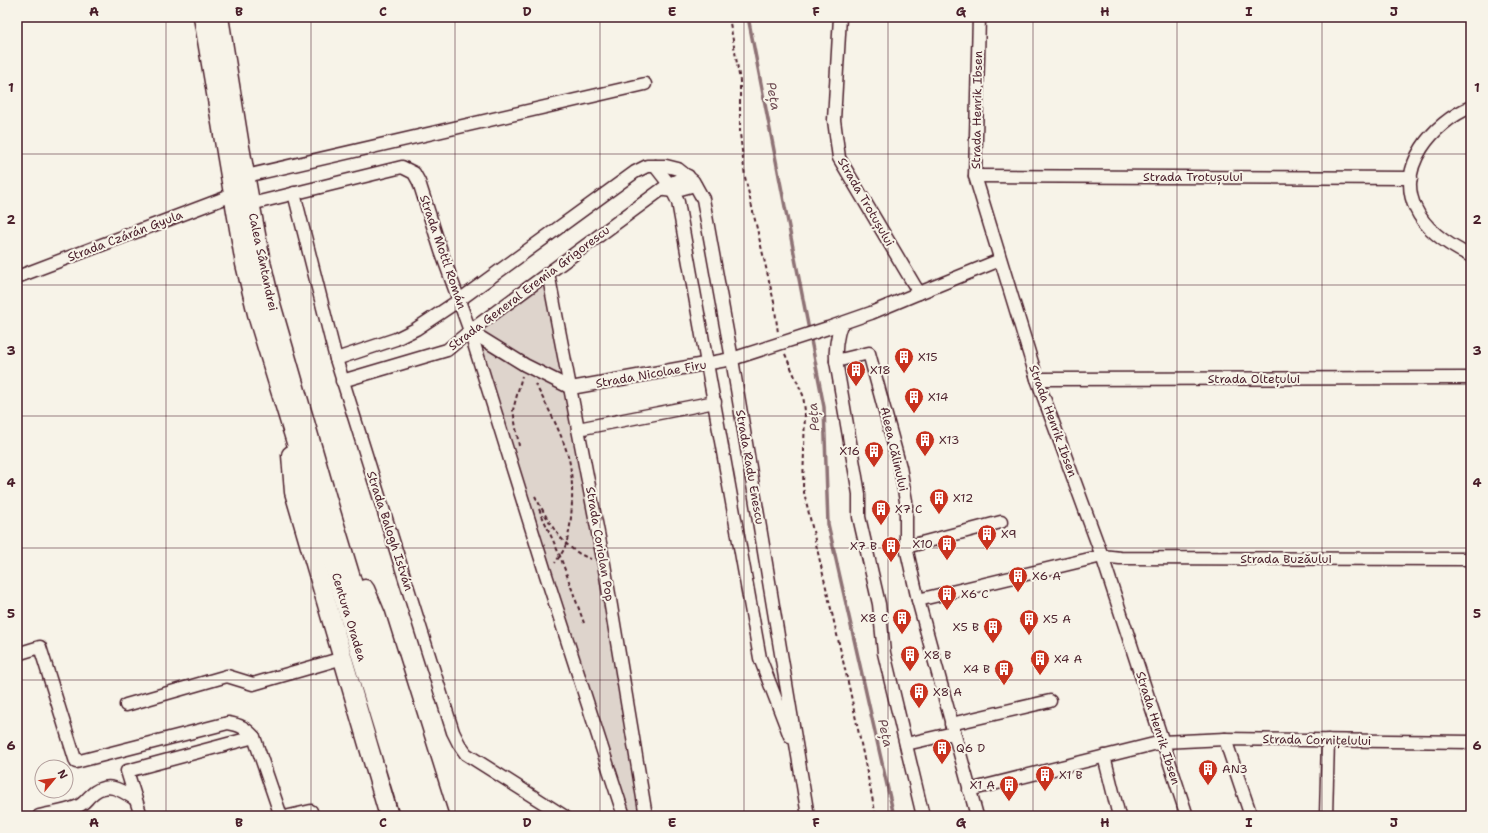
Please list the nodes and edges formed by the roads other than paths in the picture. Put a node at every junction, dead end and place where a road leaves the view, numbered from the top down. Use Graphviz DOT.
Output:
graph roads {
  1 [pos="203,17"];
  2 [pos="220,17"];
  3 [pos="840,17"];
  4 [pos="979,17"];
  5 [pos="645,84"];
  6 [pos="1471,107"];
  7 [pos="655,166"];
  8 [pos="246,176"];
  9 [pos="975,176"];
  10 [pos="1411,178"];
  11 [pos="692,180"];
  12 [pos="668,188"];
  13 [pos="294,193"];
  14 [pos="233,195"];
  15 [pos="250,204"];
  16 [pos="1471,256"];
  17 [pos="1000,260"];
  18 [pos="548,272"];
  19 [pos="17,277"];
  20 [pos="919,293"];
  21 [pos="458,301"];
  22 [pos="841,324"];
  23 [pos="470,331"];
  24 [pos="336,359"];
  25 [pos="732,359"];
  26 [pos="836,361"];
  27 [pos="708,364"];
  28 [pos="1471,378"];
  29 [pos="1037,379"];
  30 [pos="342,381"];
  31 [pos="571,388"];
  32 [pos="715,402"];
  33 [pos="288,419"];
  34 [pos="578,429"];
  35 [pos="328,502"];
  36 [pos="1001,522"];
  37 [pos="906,547"];
  38 [pos="1102,556"];
  39 [pos="1471,559"];
  40 [pos="918,600"];
  41 [pos="17,654"];
  42 [pos="343,658"];
  43 [pos="1050,701"];
  44 [pos="126,705"];
  45 [pos="953,729"];
  46 [pos="254,737"];
  47 [pos="1225,739"];
  48 [pos="1328,740"];
  49 [pos="1162,742"];
  50 [pos="1471,742"];
  51 [pos="906,744"];
  52 [pos="1104,756"];
  53 [pos="800,761"];
  54 [pos="970,790"];
  55 [pos="135,799"];
  56 [pos="39,816"];
  57 [pos="141,816"];
  58 [pos="281,816"];
  59 [pos="289,816"];
  60 [pos="312,816"];
  61 [pos="389,816"];
  62 [pos="410,816"];
  63 [pos="424,816"];
  64 [pos="439,816"];
  65 [pos="564,816"];
  66 [pos="624,816"];
  67 [pos="646,816"];
  68 [pos="808,816"];
  69 [pos="923,816"];
  70 [pos="977,816"];
  71 [pos="1119,816"];
  72 [pos="1187,816"];
  73 [pos="1251,816"];
  74 [pos="1326,816"];
  1 -- 14 [label="highway, Calea Sântandrei"];
  2 -- 8 [label="highway, Calea Sântandrei"];
  3 -- 20 [label="street, Strada Trotușului"];
  4 -- 9 [label="street, Strada Henrik Ibsen"];
  5 -- 8 [label="street"];
  6 -- 10 [label="street"];
  7 -- 11 [label="street"];
  7 -- 12 [label="street, Strada Radu Enescu"];
  7 -- 21 [label="street"];
  8 -- 15 [label="highway, Calea Sântandrei"];
  9 -- 10 [label="street, Strada Trotușului"];
  9 -- 17 [label="street, Strada Henrik Ibsen"];
  10 -- 16 [label="street"];
  11 -- 12 [label="street, Strada General Eremia Grigorescu"];
  11 -- 25 [label="street, Strada Radu Enescu"];
  12 -- 18 [label="street, Strada General Eremia Grigorescu"];
  12 -- 27 [label="street, Strada Radu Enescu"];
  13 -- 15 [label="street"];
  13 -- 21 [label="street, Strada Mottl Román"];
  13 -- 24 [label="street, Strada Balogh István"];
  14 -- 19 [label="street, Strada Czárán Gyula"];
  14 -- 33 [label="highway, Calea Sântandrei"];
  15 -- 35 [label="highway, Calea Sântandrei"];
  17 -- 20 [label="street"];
  17 -- 29 [label="street, Strada Henrik Ibsen"];
  18 -- 23 [label="street, Strada General Eremia Grigorescu"];
  18 -- 31 [label="street, Strada Coriolan Pop"];
  20 -- 22 [label="street, Strada Nicolae Firu"];
  21 -- 23 [label="street, Strada Mottl Román"];
  21 -- 24 [label="street"];
  22 -- 25 [label="street, Strada Nicolae Firu"];
  22 -- 26 [label="street"];
  23 -- 30 [label="street, Strada General Eremia Grigorescu"];
  23 -- 31 [label="street"];
  23 -- 66 [label="street"];
  24 -- 30 [label="street, Strada Balogh István"];
  25 -- 27 [label="street, Strada Nicolae Firu"];
  25 -- 53 [label="street, Strada Radu Enescu"];
  26 -- 37 [label="street, Aleea Călinului"];
  26 -- 51 [label="street"];
  27 -- 31 [label="street, Strada Nicolae Firu"];
  27 -- 32 [label="street, Strada Radu Enescu"];
  28 -- 29 [label="street, Strada Oltețului"];
  29 -- 38 [label="street, Strada Henrik Ibsen"];
  30 -- 65 [label="street, Strada Balogh István"];
  31 -- 34 [label="street, Strada Coriolan Pop"];
  32 -- 34 [label="street"];
  32 -- 53 [label="street, Strada Radu Enescu"];
  33 -- 42 [label="highway"];
  33 -- 62 [label="highway, Centura Oradea"];
  34 -- 67 [label="street, Strada Coriolan Pop"];
  35 -- 63 [label="highway, Centura Oradea"];
  35 -- 64 [label="highway"];
  36 -- 37 [label="street"];
  37 -- 40 [label="street, Aleea Călinului"];
  38 -- 39 [label="street, Strada Buzăului"];
  38 -- 40 [label="street"];
  38 -- 49 [label="street, Strada Henrik Ibsen"];
  40 -- 45 [label="street, Aleea Călinului"];
  41 -- 46 [label="street"];
  42 -- 44 [label="street"];
  42 -- 61 [label="highway"];
  43 -- 45 [label="street"];
  45 -- 51 [label="street"];
  45 -- 54 [label="street, Aleea Călinului"];
  46 -- 55 [label="street"];
  46 -- 58 [label="street"];
  47 -- 48 [label="street, Strada Cornițelului"];
  47 -- 49 [label="street, Strada Cornițelului"];
  47 -- 73 [label="street"];
  48 -- 50 [label="street, Strada Cornițelului"];
  48 -- 74 [label="street"];
  49 -- 52 [label="street, Strada Cornițelului"];
  49 -- 72 [label="street, Strada Henrik Ibsen"];
  51 -- 69 [label="street"];
  52 -- 54 [label="street, Strada Cornițelului"];
  52 -- 71 [label="street"];
  53 -- 68 [label="street, Strada Radu Enescu"];
  54 -- 70 [label="street, Aleea Călinului"];
  55 -- 56 [label="street"];
  55 -- 57 [label="street"];
  59 -- 60 [label="street"];
}
